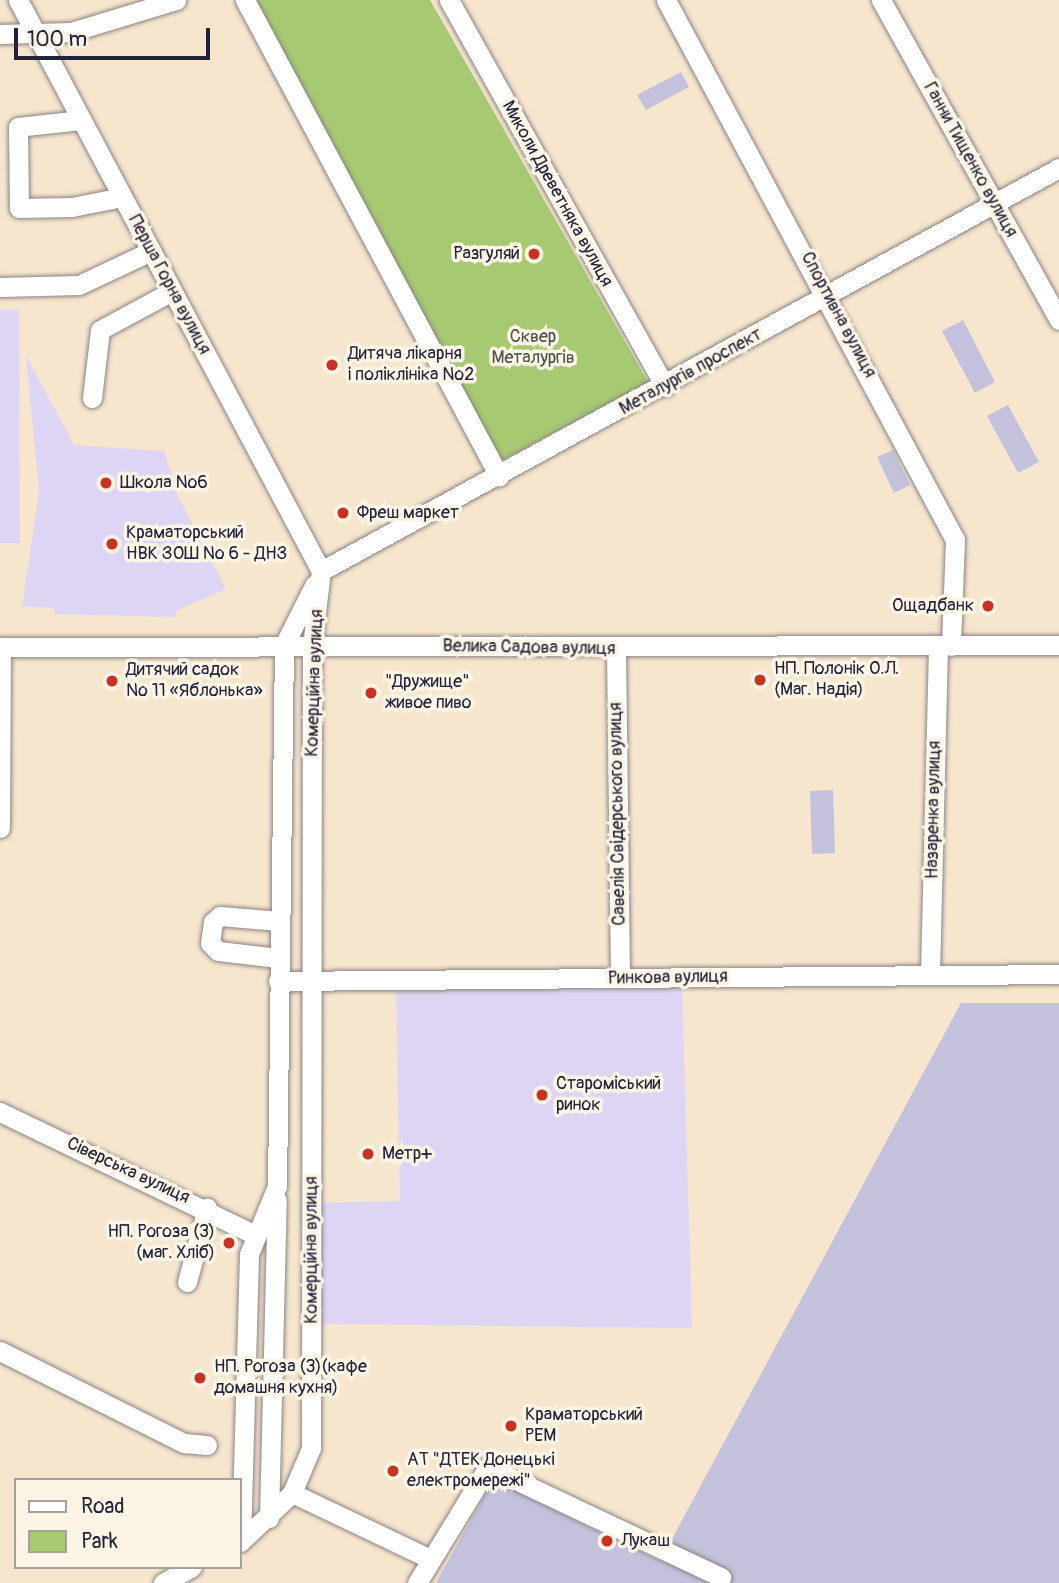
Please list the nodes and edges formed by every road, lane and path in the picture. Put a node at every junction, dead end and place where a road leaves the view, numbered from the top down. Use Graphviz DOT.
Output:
graph roads {
  1 [pos="18,0"];
  2 [pos="176,0"];
  3 [pos="245,0"];
  4 [pos="449,0"];
  5 [pos="666,0"];
  6 [pos="881,0"];
  7 [pos="0,34"];
  8 [pos="36,35"];
  9 [pos="81,120"];
  10 [pos="1059,168"];
  11 [pos="122,197"];
  12 [pos="994,204"];
  13 [pos="151,251"];
  14 [pos="0,287"];
  15 [pos="172,292"];
  16 [pos="829,296"];
  17 [pos="1059,320"];
  18 [pos="665,387"];
  19 [pos="92,398"];
  20 [pos="499,476"];
  21 [pos="321,571"];
  22 [pos="285,645"];
  23 [pos="1059,645"];
  24 [pos="312,646"];
  25 [pos="944,646"];
  26 [pos="1,647"];
  27 [pos="616,649"];
  28 [pos="0,828"];
  29 [pos="280,896"];
  30 [pos="313,896"];
  31 [pos="279,921"];
  32 [pos="278,958"];
  33 [pos="930,974"];
  34 [pos="1059,974"];
  35 [pos="620,978"];
  36 [pos="278,981"];
  37 [pos="311,982"];
  38 [pos="0,1112"];
  39 [pos="277,1185"];
  40 [pos="208,1208"];
  41 [pos="253,1234"];
  42 [pos="187,1282"];
  43 [pos="0,1351"];
  44 [pos="207,1445"];
  45 [pos="292,1493"];
  46 [pos="242,1515"];
  47 [pos="269,1518"];
  48 [pos="242,1540"];
  49 [pos="428,1558"];
  50 [pos="188,1569"];
  51 [pos="721,1577"];
  52 [pos="163,1583"];
  53 [pos="416,1583"];
  1 -- 8 [label="street, Перша Горна вулиця"];
  2 -- 8 [label="street"];
  3 -- 20 [label="street"];
  4 -- 18 [label="street, Миколи Древетняка вулиця"];
  5 -- 16 [label="street, Спортивна вулиця"];
  6 -- 12 [label="street, Ганни Тищенко вулиця"];
  7 -- 8 [label="street"];
  8 -- 9 [label="street, Перша Горна вулиця"];
  9 -- 11 [label="street, Перша Горна вулиця"];
  9 -- 11 [label="street"];
  10 -- 12 [label="street, Металургів проспект"];
  11 -- 13 [label="street, Перша Горна вулиця"];
  12 -- 16 [label="street, Металургів проспект"];
  12 -- 17 [label="street, Ганни Тищенко вулиця"];
  13 -- 14 [label="street"];
  13 -- 15 [label="street, Перша Горна вулиця"];
  15 -- 19 [label="street"];
  15 -- 21 [label="street, Перша Горна вулиця"];
  16 -- 18 [label="street, Металургів проспект"];
  16 -- 25 [label="street, Спортивна вулиця"];
  18 -- 20 [label="street, Металургів проспект"];
  20 -- 21 [label="street, Металургів проспект"];
  21 -- 22 [label="street, Комерційна вулиця"];
  21 -- 24 [label="street, Комерційна вулиця"];
  22 -- 24 [label="street, Велика Садова вулиця"];
  22 -- 26 [label="street, Велика Садова вулиця"];
  22 -- 29 [label="street, Комерційна вулиця"];
  23 -- 25 [label="street, Велика Садова вулиця"];
  24 -- 27 [label="street, Велика Садова вулиця"];
  24 -- 30 [label="street, Комерційна вулиця"];
  25 -- 27 [label="street, Велика Садова вулиця"];
  25 -- 33 [label="street, Назаренка вулиця"];
  26 -- 28 [label="street"];
  27 -- 35 [label="street, Савелія Свідерського вулиця"];
  29 -- 30 [label="street"];
  29 -- 31 [label="street, Комерційна вулиця"];
  30 -- 37 [label="street, Комерційна вулиця"];
  31 -- 32 [label="street, Комерційна вулиця"];
  31 -- 32 [label="street"];
  32 -- 36 [label="street, Комерційна вулиця"];
  33 -- 34 [label="street, Ринкова вулиця"];
  33 -- 35 [label="street, Ринкова вулиця"];
  35 -- 37 [label="street, Ринкова вулиця"];
  36 -- 37 [label="street, Ринкова вулиця"];
  36 -- 39 [label="street, Комерційна вулиця"];
  37 -- 45 [label="street, Комерційна вулиця"];
  38 -- 40 [label="street, Сіверська вулиця"];
  39 -- 41 [label="street, Комерційна вулиця"];
  39 -- 47 [label="street"];
  40 -- 41 [label="street, Сіверська вулиця"];
  40 -- 42 [label="street"];
  41 -- 46 [label="street, Комерційна вулиця"];
  43 -- 44 [label="street"];
  45 -- 47 [label="street, Комерційна вулиця"];
  45 -- 49 [label="street"];
  47 -- 48 [label="street, Комерційна вулиця"];
  49 -- 51 [label="street"];
  49 -- 53 [label="street"];
  50 -- 52 [label="street"];
}
